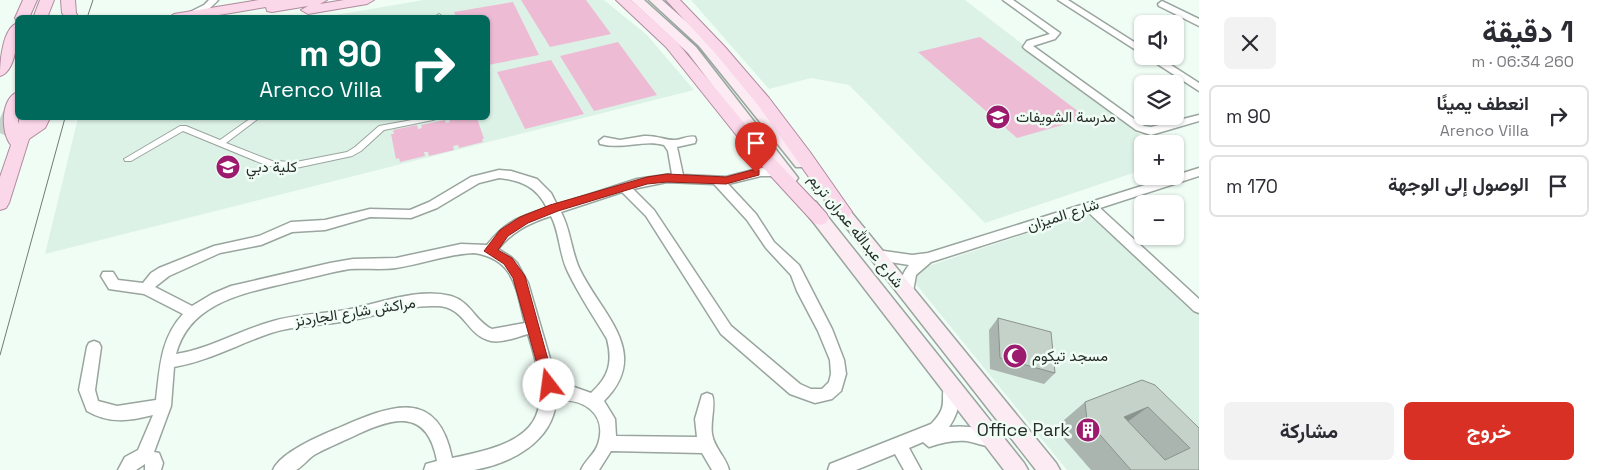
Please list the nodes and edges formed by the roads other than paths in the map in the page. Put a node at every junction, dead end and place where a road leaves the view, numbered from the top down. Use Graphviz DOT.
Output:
graph roads {
  1 [pos="30,0"];
  2 [pos="46,0"];
  3 [pos="66,0"];
  4 [pos="214,0"];
  5 [pos="283,0"];
  6 [pos="320,0"];
  7 [pos="367,0"];
  8 [pos="623,0"];
  9 [pos="637,0"];
  10 [pos="655,0"];
  11 [pos="673,0"];
  12 [pos="1007,0"];
  13 [pos="1062,0"];
  14 [pos="1162,4"];
  15 [pos="223,13"];
  16 [pos="23,15"];
  17 [pos="41,15"];
  18 [pos="60,15"];
  19 [pos="71,15"];
  20 [pos="185,15"];
  21 [pos="202,15"];
  22 [pos="284,15"];
  23 [pos="1199,23"];
  24 [pos="15,39"];
  25 [pos="1134,46"];
  26 [pos="8,65"];
  27 [pos="1164,65"];
  28 [pos="1199,88"];
  29 [pos="15,106"];
  30 [pos="1199,118"];
  31 [pos="27,120"];
  32 [pos="40,120"];
  33 [pos="252,120"];
  34 [pos="405,120"];
  35 [pos="424,120"];
  36 [pos="399,125"];
  37 [pos="21,140"];
  38 [pos="691,140"];
  39 [pos="604,141"];
  40 [pos="221,143"];
  41 [pos="671,145"];
  42 [pos="763,157"];
  43 [pos="128,159"];
  44 [pos="1199,172"];
  45 [pos="777,173"];
  46 [pos="678,178"];
  47 [pos="718,180"];
  48 [pos="625,188"];
  49 [pos="0,203"];
  50 [pos="1090,206"];
  51 [pos="554,208"];
  52 [pos="843,212"];
  53 [pos="820,218"];
  54 [pos="490,251"];
  55 [pos="878,255"];
  56 [pos="928,258"];
  57 [pos="108,276"];
  58 [pos="146,289"];
  59 [pos="907,293"];
  60 [pos="1199,307"];
  61 [pos="194,312"];
  62 [pos="533,327"];
  63 [pos="94,347"];
  64 [pos="169,361"];
  65 [pos="951,387"];
  66 [pos="549,395"];
  67 [pos="706,400"];
  68 [pos="593,401"];
  69 [pos="162,406"];
  70 [pos="994,440"];
  71 [pos="607,443"];
  72 [pos="706,444"];
  73 [pos="899,446"];
  74 [pos="148,463"];
  75 [pos="124,469"];
  76 [pos="439,469"];
  77 [pos="720,469"];
  78 [pos="281,470"];
  79 [pos="589,470"];
  80 [pos="836,470"];
  81 [pos="913,470"];
  82 [pos="1017,470"];
  83 [pos="1049,470"];
  1 -- 16 [label="main road"];
  2 -- 17 [label="main road"];
  3 -- 18 [label="main road"];
  3 -- 19 [label="main road"];
  4 -- 15 [label="street"];
  4 -- 20 [label="street"];
  5 -- 15 [label="main road"];
  6 -- 15 [label="main road"];
  7 -- 22 [label="main road"];
  8 -- 42 [label="main road"];
  9 -- 53 [label="main road, شارع عبدالله عمران تريم"];
  10 -- 52 [label="main road, شارع عبدالله عمران تريم"];
  11 -- 52 [label="main road"];
  12 -- 30 [label="street"];
  13 -- 25 [label="street"];
  14 -- 23 [label="street"];
  15 -- 21 [label="main road"];
  24 -- 26 [label="main road"];
  27 -- 28 [label="street"];
  29 -- 37 [label="main road"];
  31 -- 37 [label="main road"];
  32 -- 37 [label="main road"];
  33 -- 40 [label="street"];
  34 -- 36 [label="street"];
  35 -- 36 [label="street"];
  36 -- 40 [label="street"];
  37 -- 49 [label="main road"];
  38 -- 41 [label="street"];
  39 -- 41 [label="street"];
  40 -- 43 [label="street"];
  41 -- 46 [label="street"];
  42 -- 45 [label="main road"];
  42 -- 47 [label="street"];
  44 -- 50 [label="street, شارع الميزان"];
  45 -- 47 [label="street"];
  45 -- 53 [label="main road"];
  46 -- 47 [label="street"];
  46 -- 48 [label="street"];
  47 -- 48 [label="street"];
  48 -- 51 [label="street"];
  50 -- 56 [label="street, شارع الميزان"];
  50 -- 60 [label="street"];
  51 -- 54 [label="street"];
  51 -- 58 [label="street"];
  51 -- 68 [label="street"];
  52 -- 55 [label="main road, شارع عبدالله عمران تريم"];
  53 -- 65 [label="main road, شارع عبدالله عمران تريم"];
  54 -- 61 [label="street"];
  54 -- 62 [label="street"];
  55 -- 56 [label="street, شارع الميزان"];
  55 -- 59 [label="main road, شارع عبدالله عمران تريم"];
  56 -- 59 [label="street, شارع الميزان"];
  57 -- 58 [label="street"];
  58 -- 61 [label="street"];
  59 -- 83 [label="main road, شارع عبدالله عمران تريم"];
  61 -- 64 [label="street"];
  62 -- 64 [label="street, مراكش شارع الجاردنز"];
  62 -- 66 [label="street"];
  63 -- 69 [label="street"];
  64 -- 69 [label="street"];
  65 -- 70 [label="main road, شارع عبدالله عمران تريم"];
  65 -- 73 [label="street"];
  66 -- 68 [label="street"];
  66 -- 76 [label="street"];
  67 -- 72 [label="street"];
  68 -- 71 [label="street"];
  69 -- 74 [label="street"];
  70 -- 73 [label="street"];
  70 -- 82 [label="main road, شارع عبدالله عمران تريم"];
  71 -- 72 [label="street"];
  71 -- 79 [label="street"];
  72 -- 77 [label="street"];
  73 -- 80 [label="street"];
  73 -- 81 [label="street"];
  74 -- 75 [label="street"];
  76 -- 78 [label="street"];
}
